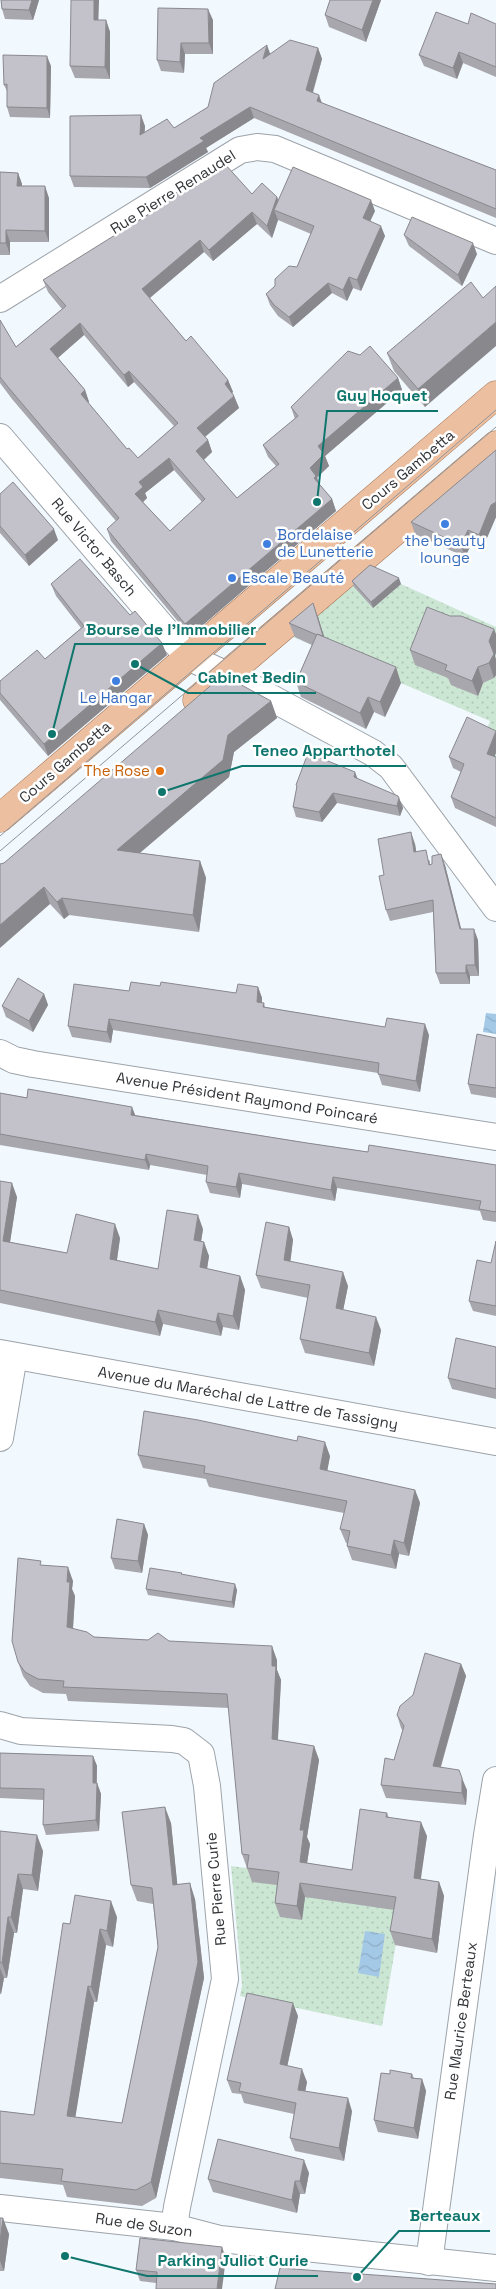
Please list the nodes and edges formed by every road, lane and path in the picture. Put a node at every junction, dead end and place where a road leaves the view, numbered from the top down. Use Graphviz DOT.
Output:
graph roads {
  1 [pos="496,241"];
  2 [pos="0,299"];
  3 [pos="496,395"];
  4 [pos="0,437"];
  5 [pos="496,445"];
  6 [pos="188,657"];
  7 [pos="227,674"];
  8 [pos="177,717"];
  9 [pos="0,818"];
  10 [pos="496,908"];
  11 [pos="0,1052"];
  12 [pos="496,1137"];
  13 [pos="7,1354"];
  14 [pos="0,1438"];
  15 [pos="496,1442"];
  16 [pos="0,1725"];
  17 [pos="496,1780"];
  18 [pos="0,2208"];
  19 [pos="174,2227"];
  20 [pos="429,2262"];
  21 [pos="496,2268"];
  1 -- 2 [label="street, Rue Pierre Renaudel"];
  3 -- 6 [label="main road, Cours Gambetta"];
  4 -- 6 [label="street, Rue Victor Basch"];
  5 -- 7 [label="main road"];
  6 -- 7 [label="street"];
  6 -- 9 [label="main road, Cours Gambetta"];
  7 -- 8 [label="main road"];
  7 -- 10 [label="street"];
  11 -- 12 [label="street, Avenue Président Raymond Poincaré"];
  13 -- 14 [label="street"];
  13 -- 15 [label="street, Avenue du Maréchal de Lattre de Tassigny"];
  16 -- 19 [label="street, Rue Pierre Curie"];
  17 -- 20 [label="street, Rue Maurice Berteaux"];
  18 -- 19 [label="street, Rue de Suzon"];
  19 -- 20 [label="street, Rue de Suzon"];
  20 -- 21 [label="street, Rue de Suzon"];
}
